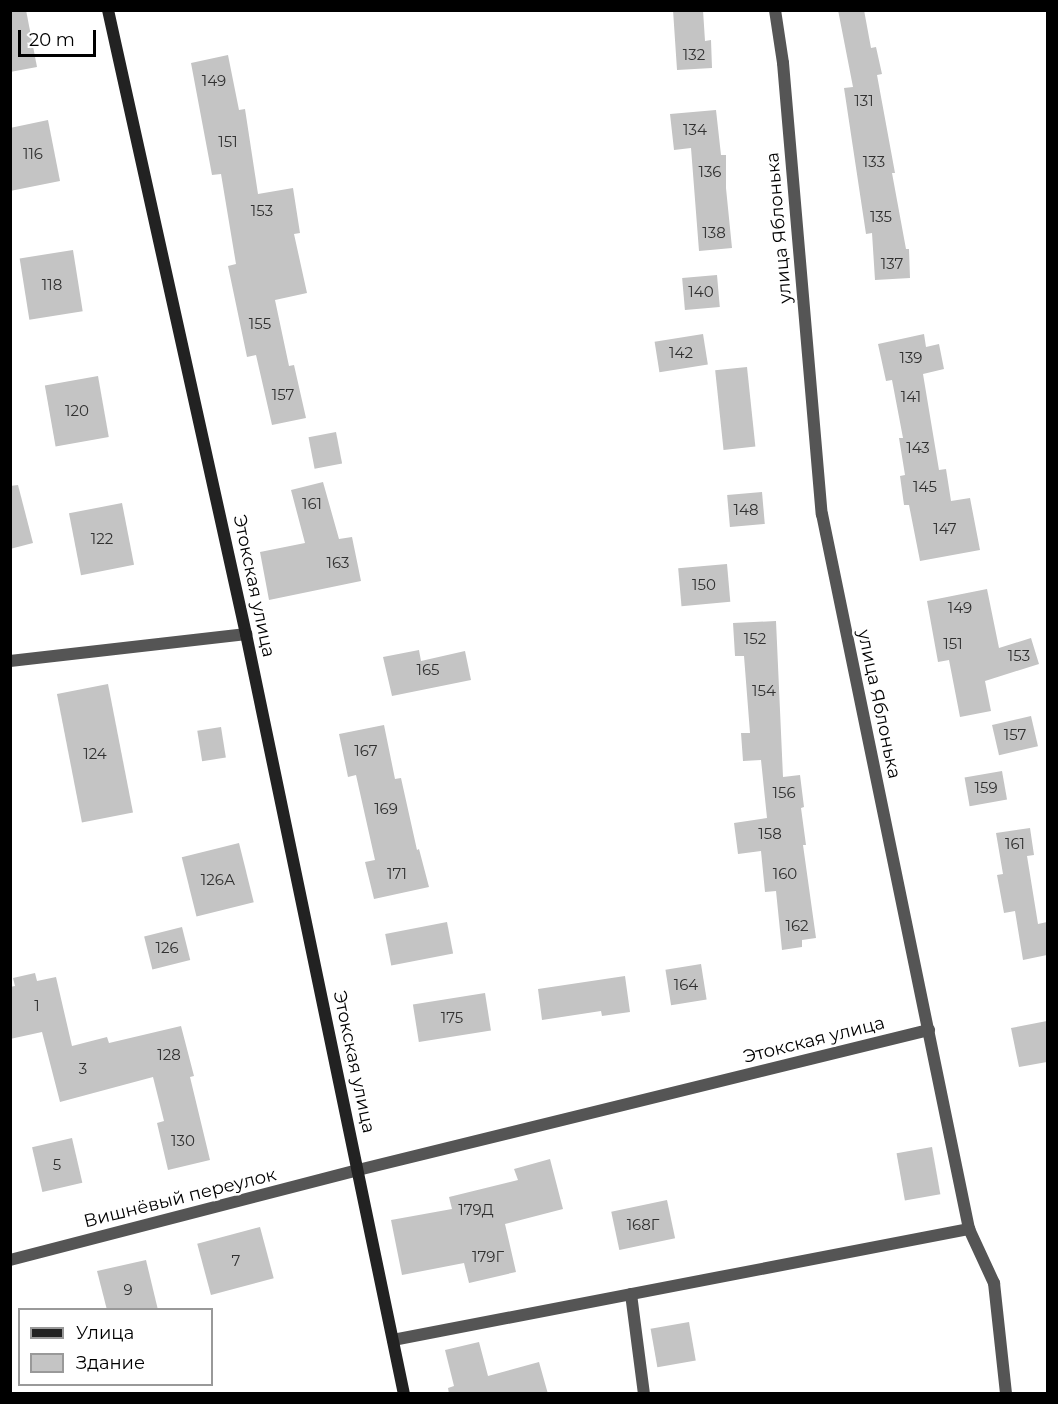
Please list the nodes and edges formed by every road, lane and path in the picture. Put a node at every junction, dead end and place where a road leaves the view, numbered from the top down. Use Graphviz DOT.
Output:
graph roads {
  1 [pos="108,10"];
  2 [pos="775,10"];
  3 [pos="246,634"];
  4 [pos="10,661"];
  5 [pos="929,1030"];
  6 [pos="358,1170"];
  7 [pos="969,1229"];
  8 [pos="10,1260"];
  9 [pos="631,1294"];
  10 [pos="393,1340"];
  11 [pos="404,1394"];
  12 [pos="644,1394"];
  13 [pos="1006,1394"];
  1 -- 3 [label="main road, Этокская улица"];
  2 -- 5 [label="street, улица Яблонька"];
  3 -- 4 [label="street"];
  3 -- 6 [label="main road, Этокская улица"];
  5 -- 6 [label="street, Этокская улица"];
  5 -- 7 [label="street, улица Яблонька"];
  6 -- 8 [label="street, Вишнёвый переулок"];
  6 -- 10 [label="main road, Этокская улица"];
  7 -- 9 [label="street"];
  7 -- 13 [label="street, улица Яблонька"];
  9 -- 10 [label="street"];
  9 -- 12 [label="street"];
  10 -- 11 [label="main road, Этокская улица"];
}
